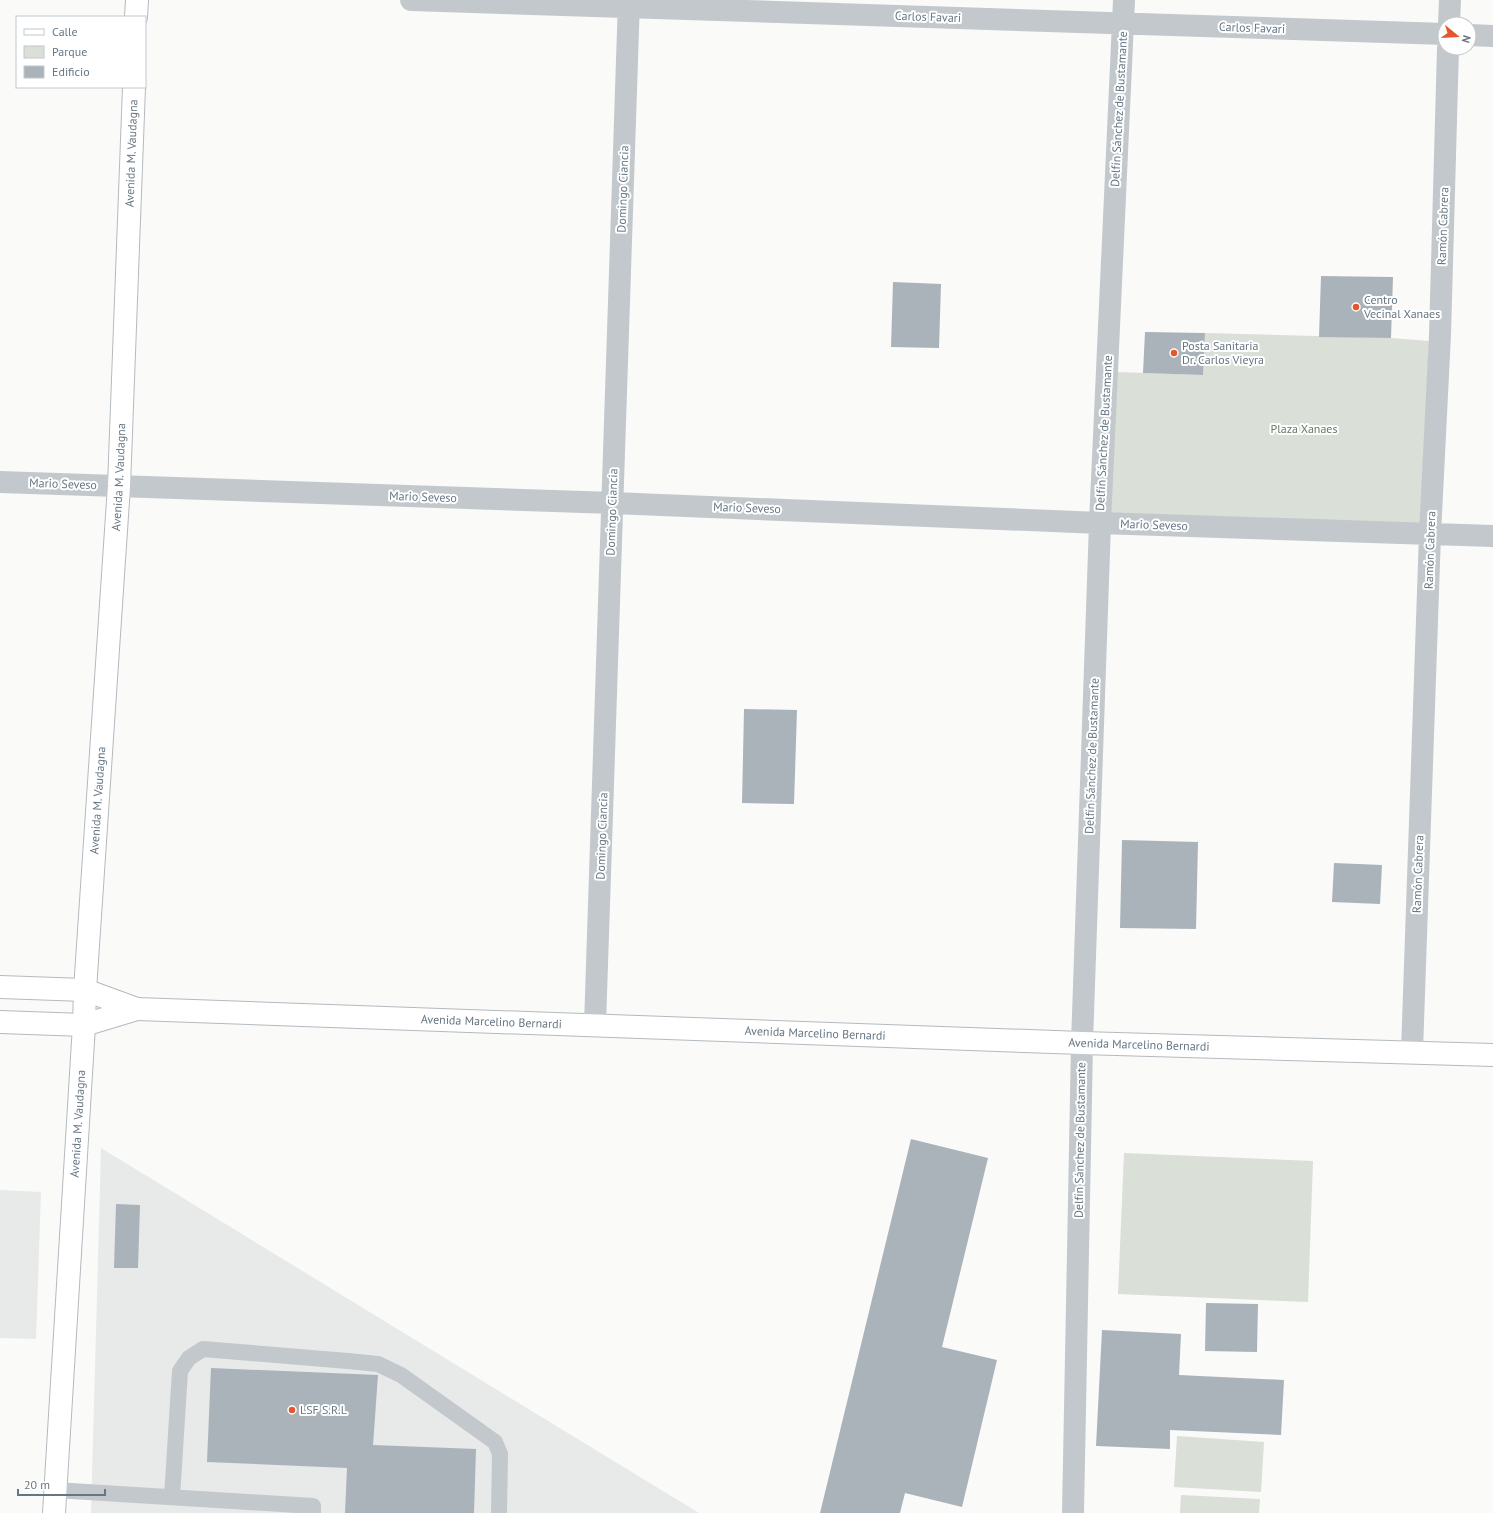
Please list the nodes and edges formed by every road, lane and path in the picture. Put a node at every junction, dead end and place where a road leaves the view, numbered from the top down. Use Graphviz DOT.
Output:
graph roads {
  1 [pos="137,0"];
  2 [pos="411,0"];
  3 [pos="1124,0"];
  4 [pos="1450,0"];
  5 [pos="629,4"];
  6 [pos="136,16"];
  7 [pos="1449,16"];
  8 [pos="1123,24"];
  9 [pos="1437,34"];
  10 [pos="1477,35"];
  11 [pos="1493,36"];
  12 [pos="1448,56"];
  13 [pos="134,88"];
  14 [pos="0,482"];
  15 [pos="119,486"];
  16 [pos="613,503"];
  17 [pos="1100,523"];
  18 [pos="1430,534"];
  19 [pos="1493,536"];
  20 [pos="0,987"];
  21 [pos="85,990"];
  22 [pos="137,1009"];
  23 [pos="0,1022"];
  24 [pos="84,1025"];
  25 [pos="595,1025"];
  26 [pos="1082,1042"];
  27 [pos="1412,1052"];
  28 [pos="1493,1054"];
  29 [pos="55,1490"];
  30 [pos="172,1497"];
  31 [pos="54,1513"];
  32 [pos="313,1513"];
  33 [pos="499,1513"];
  34 [pos="1073,1513"];
  1 -- 6 [label="main road"];
  2 -- 5 [label="street, Carlos Favari"];
  3 -- 8 [label="street, Delfín Sánchez de Bustamante"];
  4 -- 7 [label="street"];
  5 -- 8 [label="street, Carlos Favari"];
  5 -- 16 [label="street, Domingo Ciancia"];
  8 -- 9 [label="street, Carlos Favari"];
  8 -- 17 [label="street, Delfín Sánchez de Bustamante"];
  10 -- 11 [label="street"];
  12 -- 18 [label="street, Ramón Cabrera"];
  13 -- 15 [label="main road, Avenida M. Vaudagna"];
  14 -- 15 [label="street, Mario Seveso"];
  15 -- 16 [label="street, Mario Seveso"];
  15 -- 21 [label="main road, Avenida M. Vaudagna"];
  16 -- 17 [label="street, Mario Seveso"];
  16 -- 25 [label="street, Domingo Ciancia"];
  17 -- 18 [label="street, Mario Seveso"];
  17 -- 26 [label="street, Delfín Sánchez de Bustamante"];
  18 -- 19 [label="street, Mario Seveso"];
  18 -- 27 [label="street, Ramón Cabrera"];
  20 -- 21 [label="main road"];
  21 -- 22 [label="main road"];
  21 -- 24 [label="main road, Avenida M. Vaudagna"];
  22 -- 24 [label="main road"];
  22 -- 25 [label="main road, Avenida Marcelino Bernardi"];
  23 -- 24 [label="main road"];
  24 -- 29 [label="main road, Avenida M. Vaudagna"];
  25 -- 26 [label="main road, Avenida Marcelino Bernardi"];
  26 -- 27 [label="main road, Avenida Marcelino Bernardi"];
  26 -- 34 [label="street, Delfín Sánchez de Bustamante"];
  27 -- 28 [label="main road, Avenida Marcelino Bernardi"];
  29 -- 30 [label="lane"];
  29 -- 31 [label="main road, Avenida M. Vaudagna"];
  30 -- 32 [label="lane"];
  30 -- 33 [label="lane"];
}
